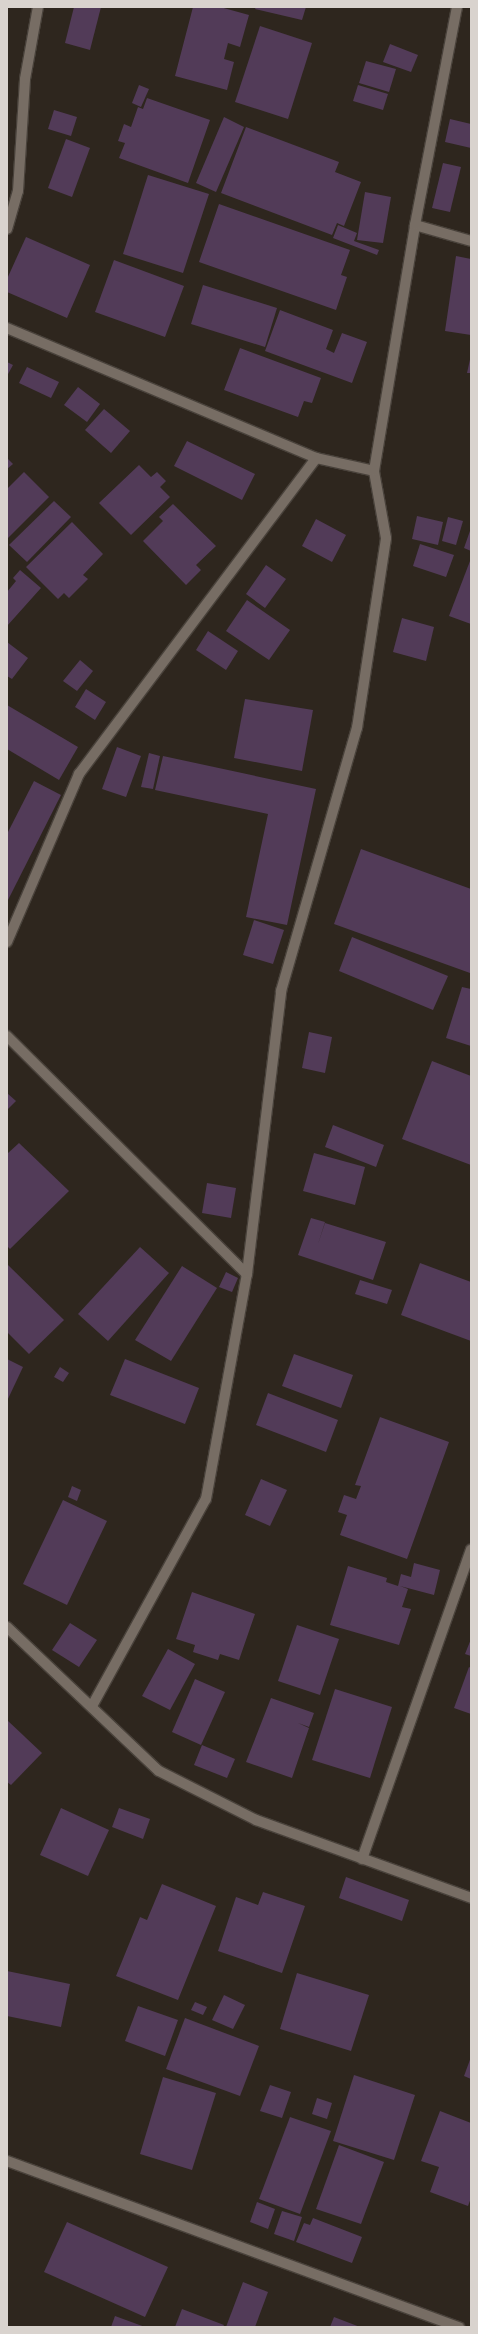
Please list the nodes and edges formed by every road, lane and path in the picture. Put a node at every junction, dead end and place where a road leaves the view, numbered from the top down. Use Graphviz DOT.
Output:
graph roads {
  1 [pos="38,7"];
  2 [pos="457,7"];
  3 [pos="416,225"];
  4 [pos="7,229"];
  5 [pos="471,241"];
  6 [pos="7,328"];
  7 [pos="316,458"];
  8 [pos="374,471"];
  9 [pos="7,942"];
  10 [pos="7,1036"];
  11 [pos="247,1274"];
  12 [pos="471,1550"];
  13 [pos="7,1627"];
  14 [pos="92,1706"];
  15 [pos="362,1859"];
  16 [pos="471,1898"];
  17 [pos="7,2161"];
  18 [pos="460,2327"];
  1 -- 4 [label="street"];
  2 -- 3 [label="street"];
  3 -- 5 [label="street"];
  3 -- 8 [label="street"];
  6 -- 7 [label="street"];
  7 -- 8 [label="street"];
  7 -- 9 [label="street"];
  8 -- 11 [label="street"];
  10 -- 11 [label="street"];
  11 -- 14 [label="street"];
  12 -- 15 [label="street"];
  13 -- 14 [label="street"];
  14 -- 15 [label="street"];
  15 -- 16 [label="street"];
  17 -- 18 [label="street"];
}
